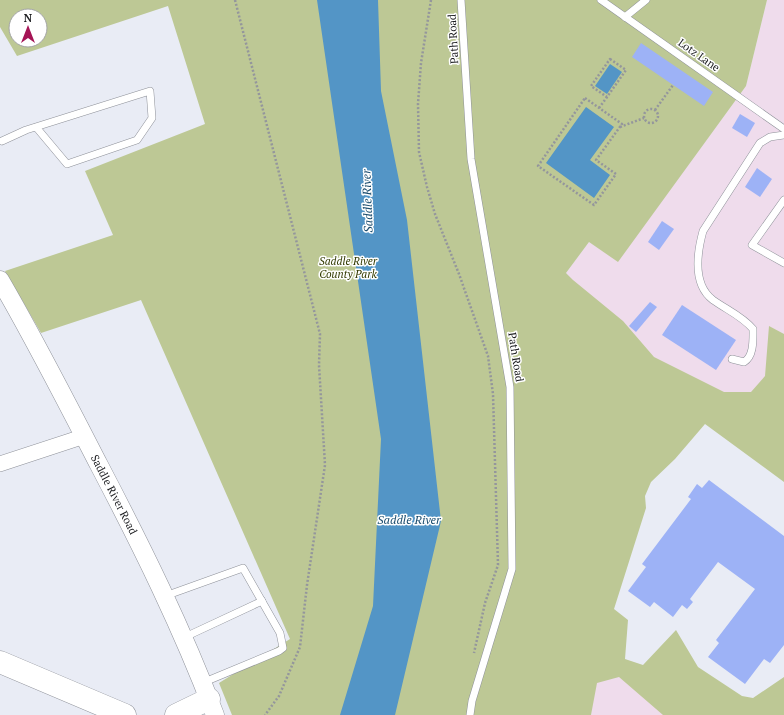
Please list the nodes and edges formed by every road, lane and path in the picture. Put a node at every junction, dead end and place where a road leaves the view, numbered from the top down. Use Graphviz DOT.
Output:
graph roads {
  1 [pos="235,0"];
  2 [pos="431,0"];
  3 [pos="461,0"];
  4 [pos="601,0"];
  5 [pos="646,0"];
  6 [pos="625,17"];
  7 [pos="673,85"];
  8 [pos="607,97"];
  9 [pos="599,108"];
  10 [pos="655,110"];
  11 [pos="644,118"];
  12 [pos="36,127"];
  13 [pos="620,127"];
  14 [pos="784,129"];
  15 [pos="784,135"];
  16 [pos="1,140"];
  17 [pos="784,200"];
  18 [pos="784,263"];
  19 [pos="2,287"];
  20 [pos="732,358"];
  21 [pos="85,436"];
  22 [pos="0,464"];
  23 [pos="165,596"];
  24 [pos="262,601"];
  25 [pos="184,637"];
  26 [pos="474,654"];
  27 [pos="0,662"];
  28 [pos="209,699"];
  29 [pos="125,715"];
  30 [pos="176,715"];
  31 [pos="265,715"];
  32 [pos="470,715"];
  1 -- 31 [label="path"];
  2 -- 26 [label="path"];
  3 -- 32 [label="lane, Path Road"];
  4 -- 6 [label="lane, Lotz Lane"];
  5 -- 6 [label="lane"];
  6 -- 14 [label="lane, Lotz Lane"];
  7 -- 10 [label="path"];
  8 -- 8 [label="path"];
  8 -- 9 [label="path"];
  9 -- 13 [label="path"];
  9 -- 13 [label="path"];
  10 -- 11 [label="path"];
  10 -- 11 [label="path"];
  11 -- 13 [label="path"];
  12 -- 12 [label="lane"];
  12 -- 16 [label="lane"];
  15 -- 20 [label="lane"];
  17 -- 18 [label="lane"];
  19 -- 21 [label="street, Saddle River Road"];
  21 -- 22 [label="street"];
  21 -- 23 [label="street, Saddle River Road"];
  23 -- 24 [label="lane"];
  23 -- 25 [label="street, Saddle River Road"];
  24 -- 25 [label="lane"];
  24 -- 28 [label="lane"];
  25 -- 28 [label="street, Saddle River Road"];
  27 -- 29 [label="highway"];
  28 -- 30 [label="highway"];
}
